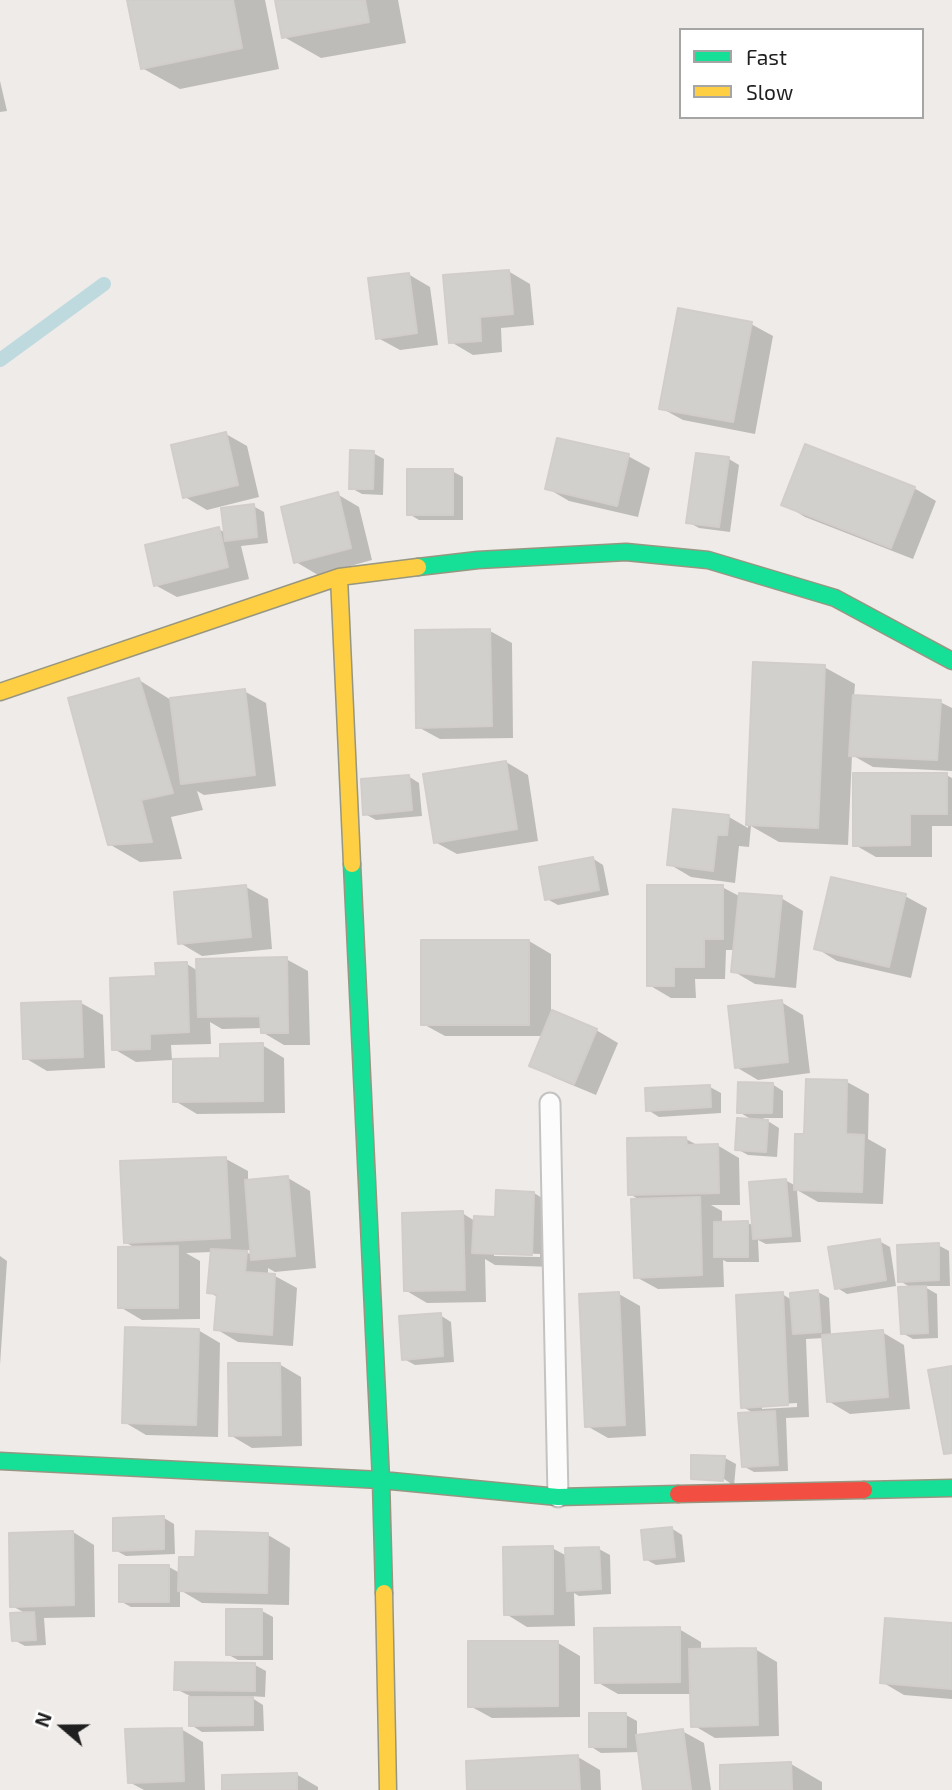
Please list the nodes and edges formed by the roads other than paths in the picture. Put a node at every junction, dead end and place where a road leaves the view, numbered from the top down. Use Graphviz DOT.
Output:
graph roads {
  1 [pos="339,577"];
  2 [pos="952,661"];
  3 [pos="0,692"];
  4 [pos="550,1103"];
  5 [pos="0,1461"];
  6 [pos="381,1480"];
  7 [pos="952,1488"];
  8 [pos="558,1497"];
  9 [pos="388,1790"];
  1 -- 2 [label="street"];
  1 -- 3 [label="street"];
  1 -- 6 [label="street"];
  4 -- 8 [label="lane"];
  5 -- 6 [label="street"];
  6 -- 8 [label="street"];
  6 -- 9 [label="street"];
  7 -- 8 [label="street"];
}
